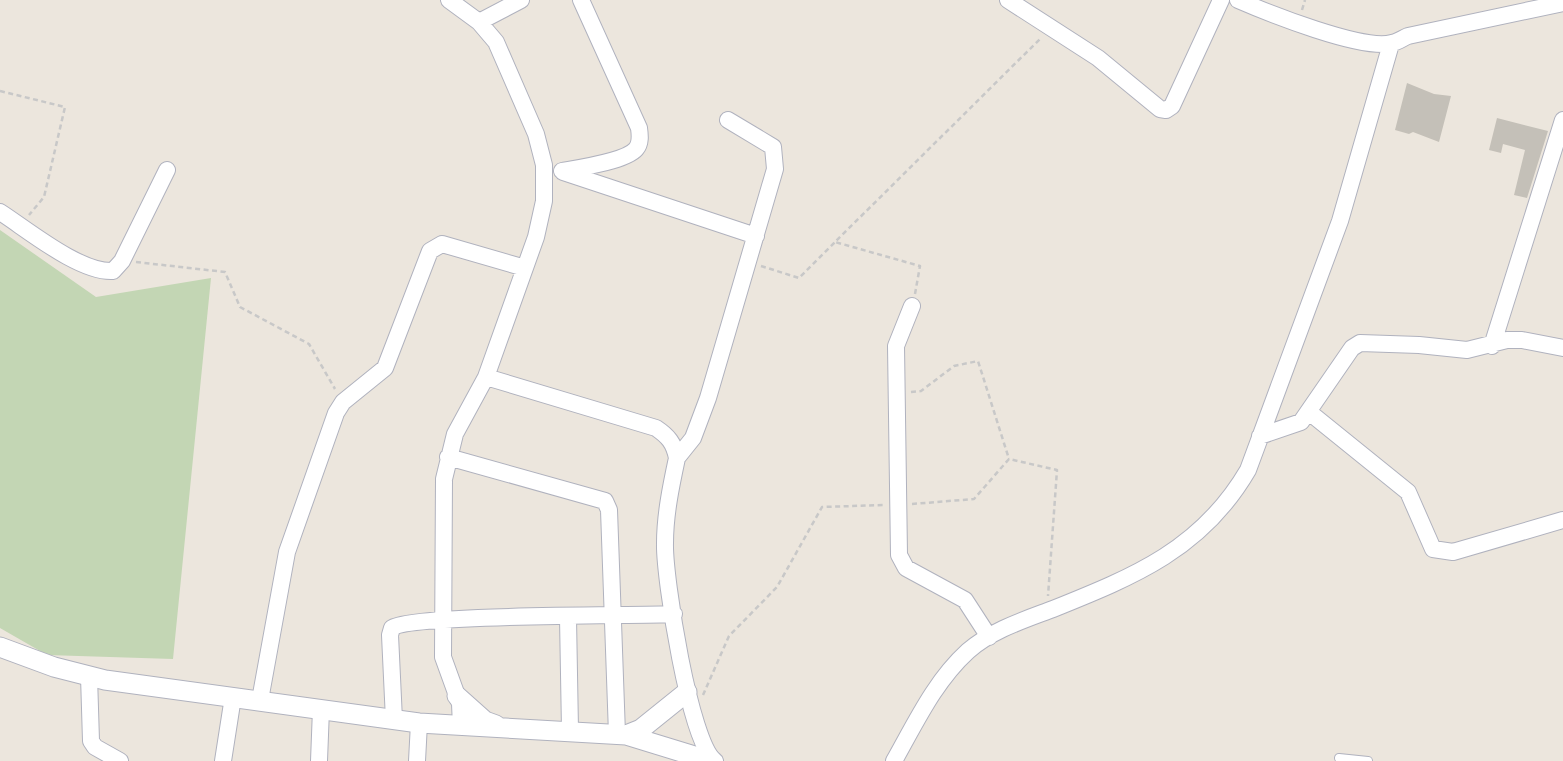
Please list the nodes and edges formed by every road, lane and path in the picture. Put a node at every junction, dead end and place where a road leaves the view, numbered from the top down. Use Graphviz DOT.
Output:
graph roads {
  1 [pos="449,0"];
  2 [pos="521,0"];
  3 [pos="581,0"];
  4 [pos="1008,0"];
  5 [pos="1221,0"];
  6 [pos="1238,0"];
  7 [pos="1563,3"];
  8 [pos="479,22"];
  9 [pos="1050,29"];
  10 [pos="1391,44"];
  11 [pos="0,92"];
  12 [pos="728,120"];
  13 [pos="1563,120"];
  14 [pos="544,165"];
  15 [pos="167,170"];
  16 [pos="562,172"];
  17 [pos="0,212"];
  18 [pos="20,225"];
  19 [pos="756,236"];
  20 [pos="835,242"];
  21 [pos="122,261"];
  22 [pos="748,262"];
  23 [pos="525,268"];
  24 [pos="912,306"];
  25 [pos="1492,346"];
  26 [pos="1563,348"];
  27 [pos="486,377"];
  28 [pos="897,393"];
  29 [pos="343,402"];
  30 [pos="1309,412"];
  31 [pos="1260,436"];
  32 [pos="448,457"];
  33 [pos="677,458"];
  34 [pos="1009,459"];
  35 [pos="899,505"];
  36 [pos="1563,520"];
  37 [pos="1047,611"];
  38 [pos="674,614"];
  39 [pos="614,617"];
  40 [pos="568,618"];
  41 [pos="442,619"];
  42 [pos="989,637"];
  43 [pos="0,647"];
  44 [pos="89,676"];
  45 [pos="687,692"];
  46 [pos="455,693"];
  47 [pos="233,697"];
  48 [pos="260,700"];
  49 [pos="321,709"];
  50 [pos="694,717"];
  51 [pos="394,720"];
  52 [pos="419,723"];
  53 [pos="451,725"];
  54 [pos="504,727"];
  55 [pos="570,730"];
  56 [pos="622,735"];
  57 [pos="1339,758"];
  58 [pos="712,760"];
  59 [pos="120,761"];
  60 [pos="223,761"];
  61 [pos="320,761"];
  62 [pos="417,761"];
  63 [pos="894,761"];
  64 [pos="1368,761"];
  1 -- 8 [label="street"];
  2 -- 8 [label="street"];
  3 -- 16 [label="street"];
  4 -- 9 [label="street"];
  5 -- 9 [label="street"];
  6 -- 10 [label="street"];
  7 -- 10 [label="street"];
  8 -- 14 [label="street"];
  9 -- 20 [label="path"];
  10 -- 31 [label="street"];
  11 -- 18 [label="path"];
  12 -- 19 [label="street"];
  13 -- 25 [label="street"];
  14 -- 16 [label="street"];
  14 -- 23 [label="street"];
  15 -- 21 [label="street"];
  16 -- 19 [label="street"];
  17 -- 18 [label="street"];
  18 -- 21 [label="street"];
  19 -- 22 [label="street"];
  20 -- 22 [label="path"];
  20 -- 24 [label="path"];
  21 -- 29 [label="path"];
  22 -- 33 [label="street"];
  23 -- 27 [label="street"];
  23 -- 29 [label="street"];
  24 -- 28 [label="street"];
  25 -- 26 [label="street"];
  25 -- 30 [label="street"];
  27 -- 32 [label="street"];
  27 -- 33 [label="street"];
  28 -- 34 [label="path"];
  28 -- 35 [label="street"];
  29 -- 48 [label="street"];
  30 -- 31 [label="street"];
  30 -- 36 [label="street"];
  31 -- 37 [label="street"];
  32 -- 39 [label="street"];
  32 -- 41 [label="street"];
  33 -- 38 [label="street"];
  34 -- 35 [label="path"];
  34 -- 37 [label="path"];
  35 -- 42 [label="street"];
  35 -- 50 [label="path"];
  37 -- 42 [label="street"];
  38 -- 39 [label="street"];
  38 -- 45 [label="street"];
  39 -- 40 [label="street"];
  39 -- 56 [label="street"];
  40 -- 41 [label="street"];
  40 -- 55 [label="street"];
  41 -- 46 [label="street"];
  41 -- 51 [label="street"];
  42 -- 63 [label="street"];
  43 -- 44 [label="street"];
  44 -- 47 [label="street"];
  44 -- 59 [label="street"];
  45 -- 50 [label="street"];
  45 -- 56 [label="street"];
  46 -- 53 [label="street"];
  46 -- 54 [label="street"];
  47 -- 48 [label="street"];
  47 -- 60 [label="street"];
  48 -- 49 [label="street"];
  49 -- 51 [label="street"];
  49 -- 61 [label="street"];
  50 -- 58 [label="street"];
  51 -- 52 [label="street"];
  52 -- 53 [label="street"];
  52 -- 62 [label="street"];
  53 -- 54 [label="street"];
  54 -- 55 [label="street"];
  55 -- 56 [label="street"];
  56 -- 58 [label="street"];
  57 -- 64 [label="lane"];
}
